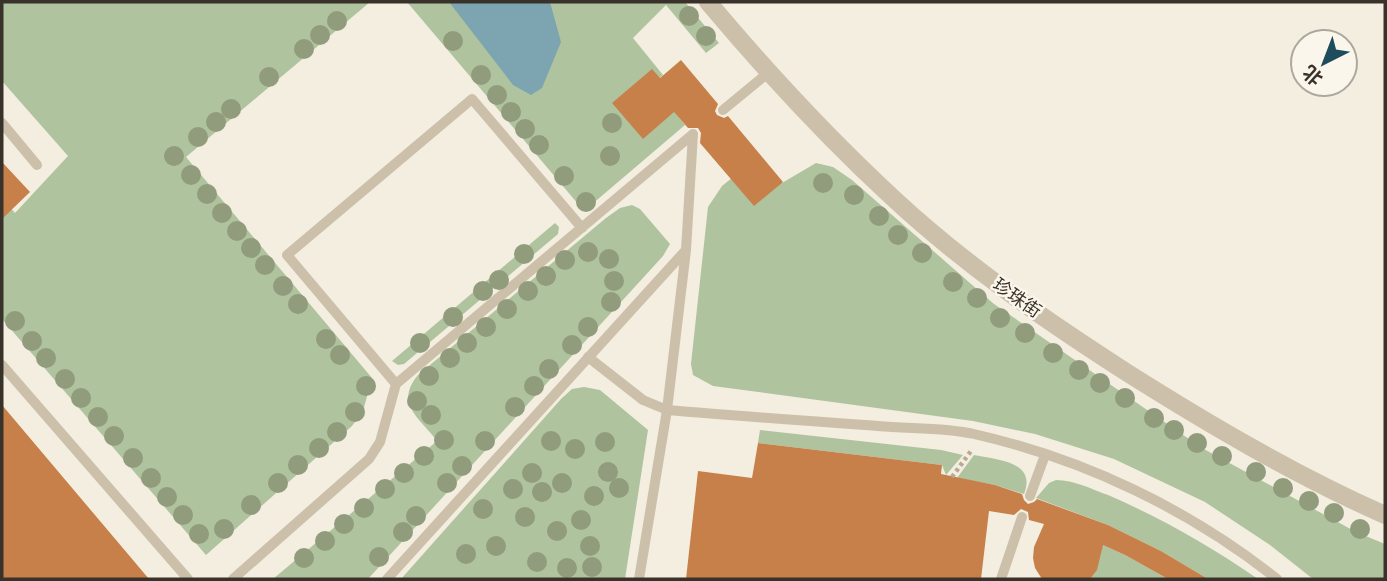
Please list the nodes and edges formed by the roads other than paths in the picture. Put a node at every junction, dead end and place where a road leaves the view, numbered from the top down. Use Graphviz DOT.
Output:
graph roads {
  1 [pos="708,2"];
  2 [pos="768,73"];
  3 [pos="723,110"];
  4 [pos="2,123"];
  5 [pos="37,166"];
  6 [pos="582,228"];
  7 [pos="686,250"];
  8 [pos="588,357"];
  9 [pos="2,365"];
  10 [pos="396,384"];
  11 [pos="667,410"];
  12 [pos="1045,455"];
  13 [pos="1030,496"];
  14 [pos="1385,515"];
  15 [pos="1022,517"];
  16 [pos="188,579"];
  17 [pos="233,579"];
  18 [pos="387,579"];
  19 [pos="639,579"];
  20 [pos="1002,579"];
  21 [pos="1277,579"];
  1 -- 2 [label="street, 珍珠街"];
  2 -- 3 [label="lane"];
  2 -- 14 [label="street, 珍珠街"];
  4 -- 5 [label="lane"];
  6 -- 7 [label="lane"];
  6 -- 10 [label="lane"];
  6 -- 10 [label="lane"];
  7 -- 8 [label="lane"];
  7 -- 11 [label="lane"];
  8 -- 11 [label="lane"];
  8 -- 18 [label="lane"];
  9 -- 16 [label="lane"];
  10 -- 17 [label="lane"];
  11 -- 12 [label="lane"];
  11 -- 19 [label="lane"];
  12 -- 13 [label="lane"];
  12 -- 21 [label="lane"];
  15 -- 20 [label="lane"];
}
